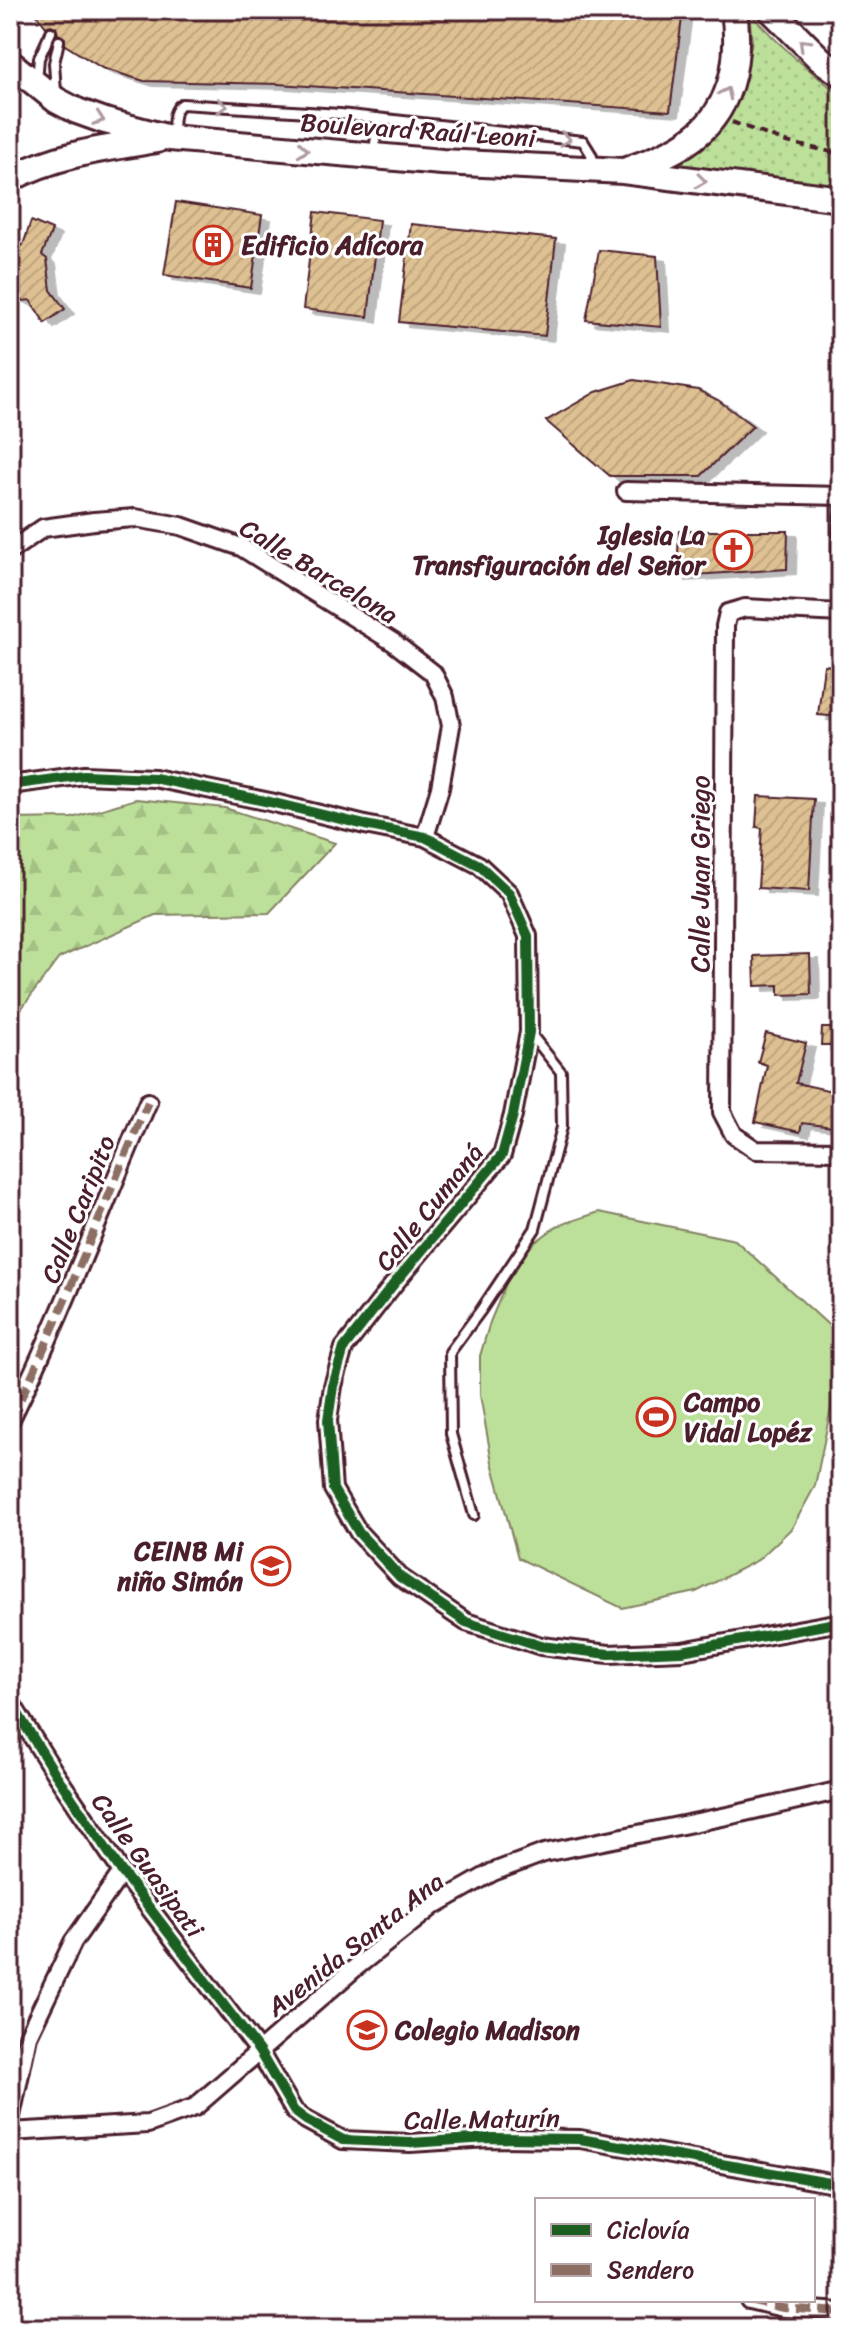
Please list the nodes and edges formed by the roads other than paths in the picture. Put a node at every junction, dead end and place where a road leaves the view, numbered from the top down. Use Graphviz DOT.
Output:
graph roads {
  1 [pos="734,10"];
  2 [pos="771,10"];
  3 [pos="51,32"];
  4 [pos="59,41"];
  5 [pos="10,63"];
  6 [pos="841,74"];
  7 [pos="47,93"];
  8 [pos="378,118"];
  9 [pos="171,138"];
  10 [pos="374,156"];
  11 [pos="596,170"];
  12 [pos="623,171"];
  13 [pos="10,179"];
  14 [pos="841,199"];
  15 [pos="626,491"];
  16 [pos="841,496"];
  17 [pos="840,522"];
  18 [pos="10,551"];
  19 [pos="841,555"];
  20 [pos="841,613"];
  21 [pos="10,785"];
  22 [pos="425,837"];
  23 [pos="529,1032"];
  24 [pos="148,1102"];
  25 [pos="841,1151"];
  26 [pos="10,1421"];
  27 [pos="474,1515"];
  28 [pos="841,1622"];
  29 [pos="10,1701"];
  30 [pos="841,1790"];
  31 [pos="122,1872"];
  32 [pos="259,2051"];
  33 [pos="10,2121"];
  34 [pos="10,2132"];
  35 [pos="841,2185"];
  36 [pos="758,2302"];
  37 [pos="841,2312"];
  12 -- 1 [label="main road, one-way"];
  6 -- 2 [label="main road, one-way"];
  3 -- 7 [label="lane"];
  4 -- 7 [label="lane"];
  5 -- 7 [label="main road, Boulevard Raúl Leoni"];
  7 -- 9 [label="main road, Boulevard Raúl Leoni, one-way"];
  9 -- 8 [label="lane, one-way"];
  8 -- 10 [label="lane"];
  8 -- 11 [label="lane, one-way"];
  9 -- 10 [label="main road, Boulevard Raúl Leoni, one-way"];
  9 -- 13 [label="main road"];
  10 -- 11 [label="main road, Boulevard Raúl Leoni"];
  11 -- 12 [label="main road, Boulevard Raúl Leoni"];
  12 -- 14 [label="main road, Boulevard Raúl Leoni, one-way"];
  15 -- 16 [label="street"];
  16 -- 17 [label="lane"];
  17 -- 19 [label="lane"];
  18 -- 22 [label="street, Calle Barcelona"];
  20 -- 25 [label="street, Calle Juan Griego"];
  21 -- 22 [label="street, Calle Cumaná"];
  22 -- 23 [label="street, Calle Cumaná"];
  23 -- 27 [label="lane"];
  23 -- 28 [label="street, Calle Cumaná"];
  24 -- 26 [label="street, Calle Caripito"];
  29 -- 31 [label="street, Calle Guasipati"];
  30 -- 32 [label="street, Avenida Santa Ana"];
  31 -- 32 [label="street, Calle Guasipati"];
  31 -- 33 [label="street"];
  32 -- 34 [label="street, Avenida Santa Ana"];
  32 -- 35 [label="street, Calle Maturín"];
  36 -- 37 [label="street"];
}
